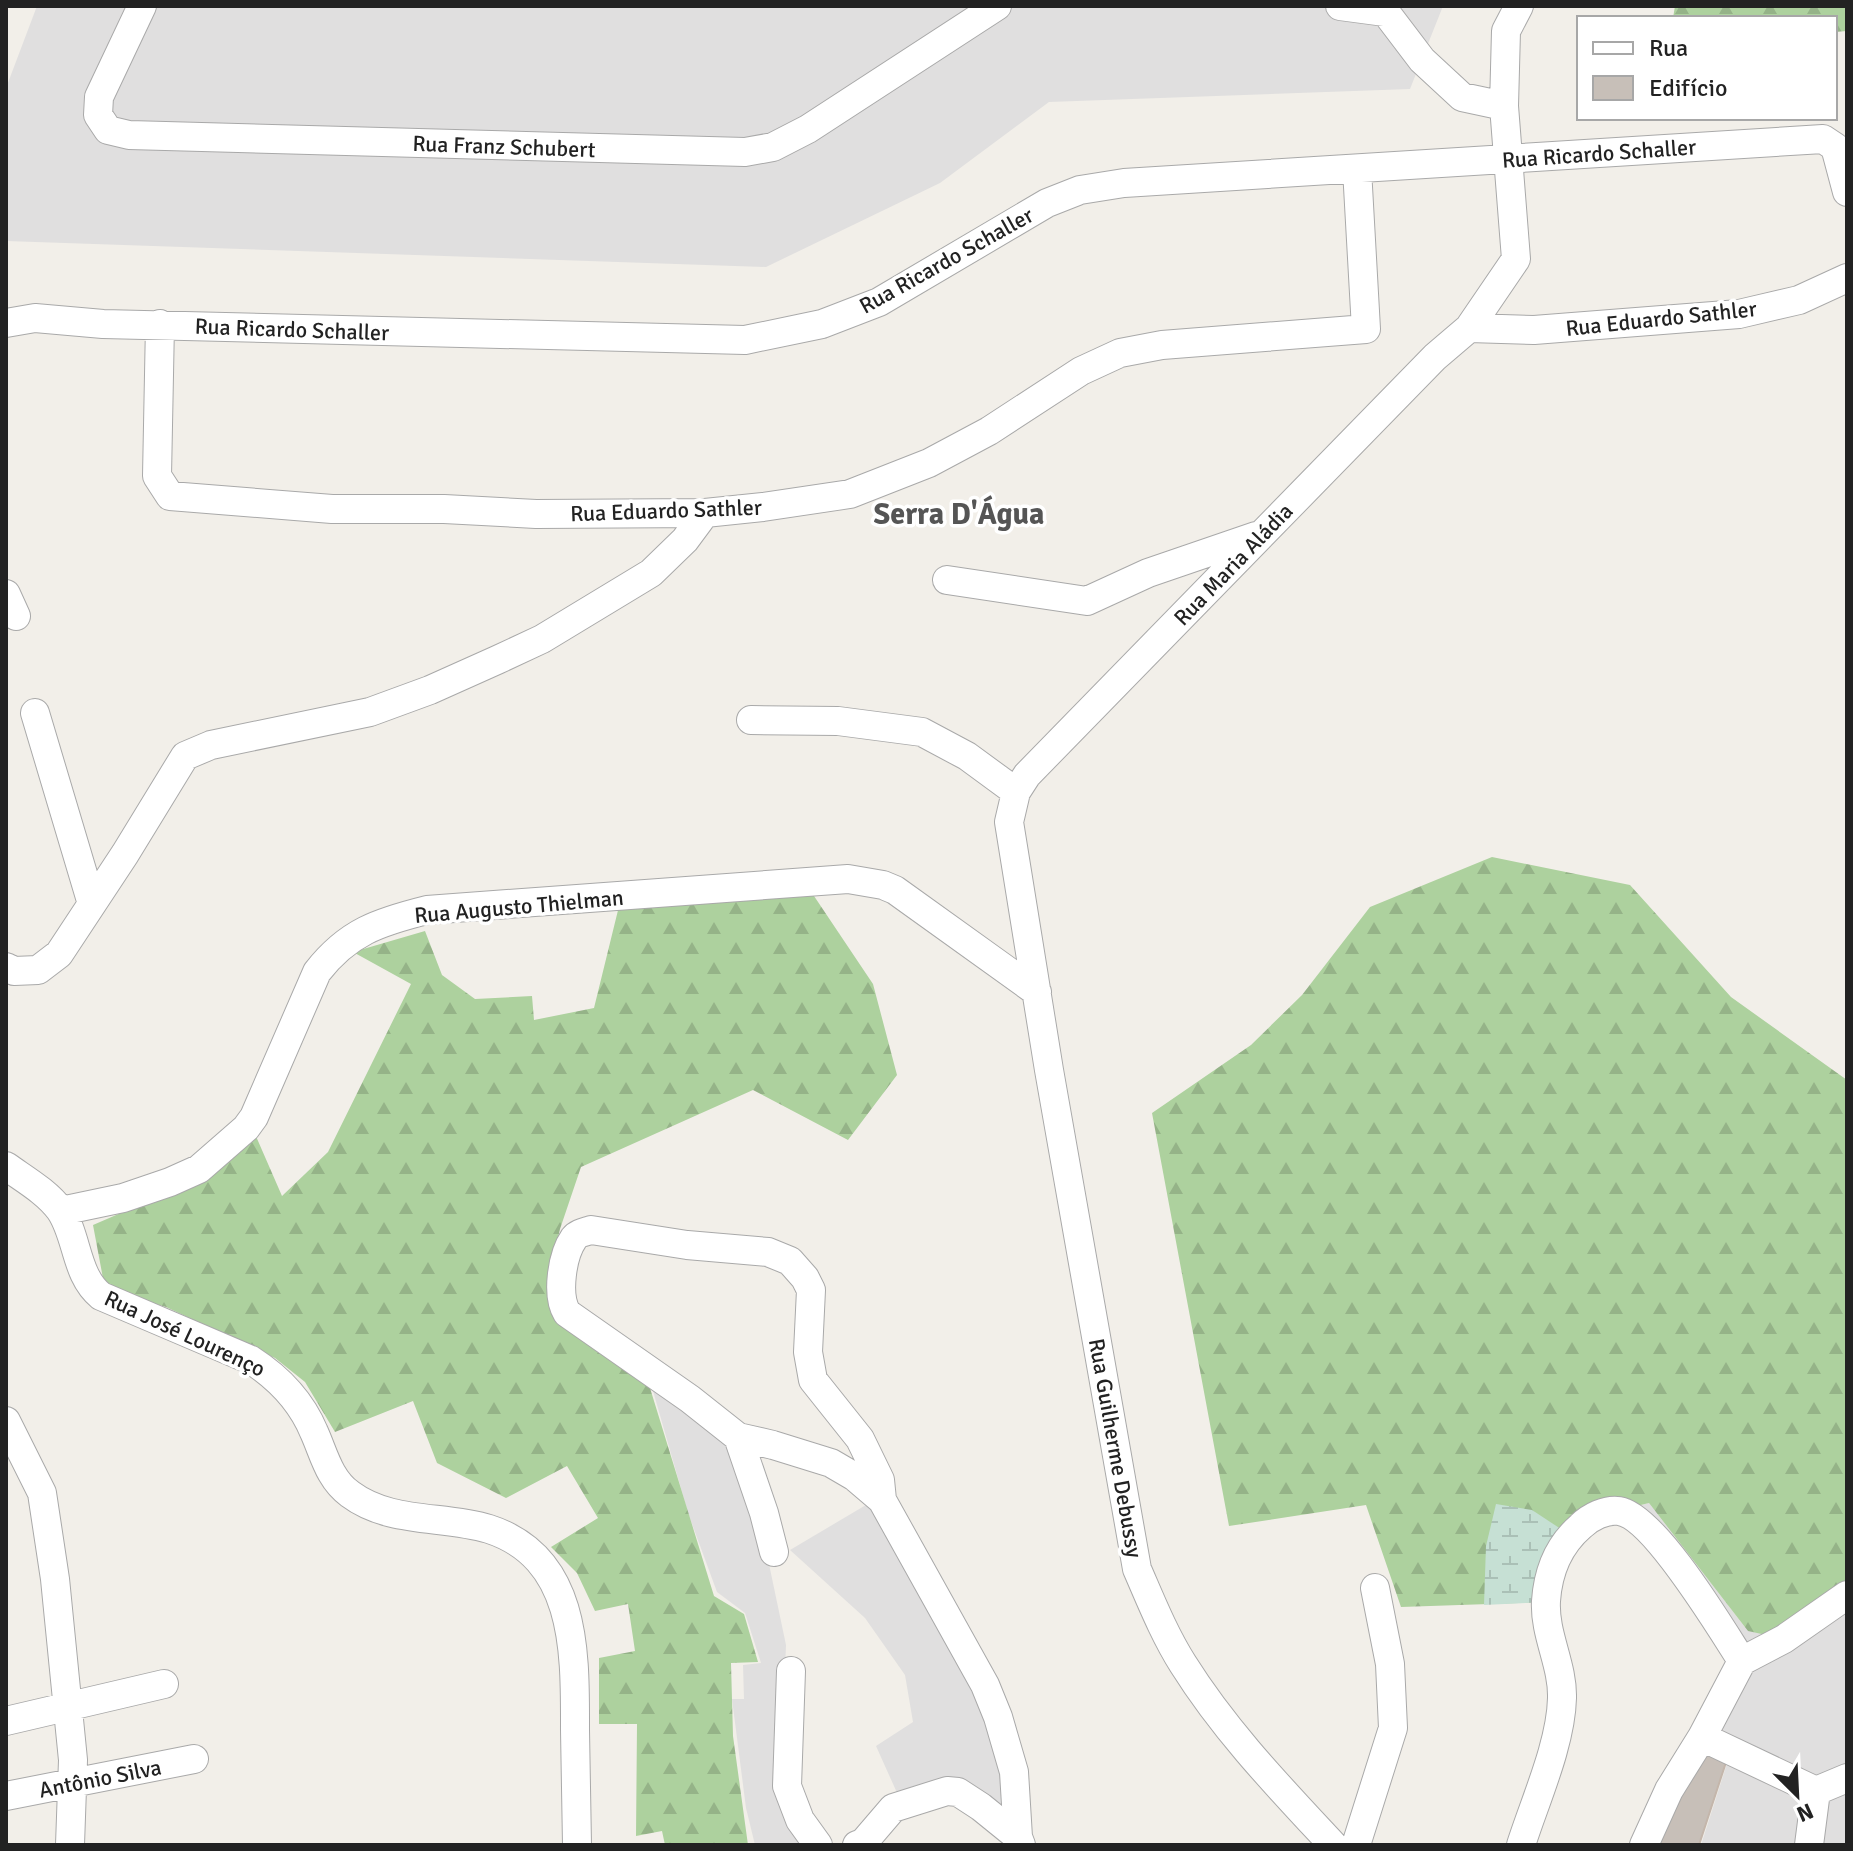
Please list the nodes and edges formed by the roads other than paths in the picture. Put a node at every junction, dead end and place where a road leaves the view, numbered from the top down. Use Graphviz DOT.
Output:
graph roads {
  1 [pos="142,6"];
  2 [pos="997,6"];
  3 [pos="1340,6"];
  4 [pos="1519,6"];
  5 [pos="1383,9"];
  6 [pos="1504,106"];
  7 [pos="1510,158"];
  8 [pos="1357,169"];
  9 [pos="1847,192"];
  10 [pos="1847,278"];
  11 [pos="6,323"];
  12 [pos="160,324"];
  13 [pos="1469,328"];
  14 [pos="705,513"];
  15 [pos="1263,534"];
  16 [pos="947,580"];
  17 [pos="35,713"];
  18 [pos="751,720"];
  19 [pos="1016,792"];
  20 [pos="92,904"];
  21 [pos="6,967"];
  22 [pos="1037,992"];
  23 [pos="6,1166"];
  24 [pos="61,1211"];
  25 [pos="7,1423"];
  26 [pos="738,1437"];
  27 [pos="882,1500"];
  28 [pos="774,1552"];
  29 [pos="1375,1588"];
  30 [pos="1847,1595"];
  31 [pos="1742,1661"];
  32 [pos="791,1671"];
  33 [pos="164,1684"];
  34 [pos="69,1708"];
  35 [pos="6,1721"];
  36 [pos="1702,1737"];
  37 [pos="194,1759"];
  38 [pos="1847,1778"];
  39 [pos="74,1784"];
  40 [pos="1816,1791"];
  41 [pos="6,1796"];
  42 [pos="1020,1841"];
  43 [pos="70,1845"];
  44 [pos="577,1845"];
  45 [pos="818,1845"];
  46 [pos="857,1845"];
  47 [pos="1333,1845"];
  48 [pos="1356,1845"];
  49 [pos="1521,1845"];
  50 [pos="1644,1845"];
  51 [pos="1809,1845"];
  1 -- 2 [label="street, Rua Franz Schubert"];
  3 -- 5 [label="street"];
  4 -- 6 [label="street, Rua Maria Aládia"];
  5 -- 6 [label="street"];
  6 -- 7 [label="street, Rua Maria Aládia"];
  7 -- 8 [label="street, Rua Ricardo Schaller"];
  7 -- 9 [label="street, Rua Ricardo Schaller"];
  7 -- 13 [label="street, Rua Maria Aládia"];
  8 -- 12 [label="street, Rua Ricardo Schaller"];
  8 -- 14 [label="street, Rua Eduardo Sathler"];
  10 -- 13 [label="street, Rua Eduardo Sathler"];
  11 -- 12 [label="street, Rua Ricardo Schaller"];
  12 -- 14 [label="street, Rua Eduardo Sathler"];
  13 -- 15 [label="street, Rua Maria Aládia"];
  14 -- 20 [label="street"];
  15 -- 16 [label="street"];
  15 -- 19 [label="street, Rua Maria Aládia"];
  17 -- 20 [label="street"];
  18 -- 19 [label="street"];
  19 -- 22 [label="street"];
  20 -- 21 [label="street"];
  22 -- 24 [label="street, Rua Augusto Thielman"];
  22 -- 47 [label="street, Rua Guilherme Debussy"];
  23 -- 24 [label="street, Rua José Lourenço"];
  24 -- 44 [label="street, Rua José Lourenço"];
  25 -- 34 [label="street"];
  26 -- 27 [label="street"];
  26 -- 27 [label="street"];
  26 -- 28 [label="street"];
  27 -- 42 [label="street"];
  29 -- 48 [label="street"];
  30 -- 31 [label="street"];
  31 -- 36 [label="street"];
  31 -- 49 [label="street"];
  32 -- 45 [label="street"];
  33 -- 34 [label="street"];
  34 -- 35 [label="street"];
  34 -- 39 [label="street"];
  36 -- 40 [label="street"];
  36 -- 50 [label="street"];
  37 -- 39 [label="street, Antônio Silva"];
  38 -- 40 [label="street"];
  39 -- 41 [label="street, Antônio Silva"];
  39 -- 43 [label="street"];
  40 -- 51 [label="street"];
  42 -- 46 [label="street"];
}
